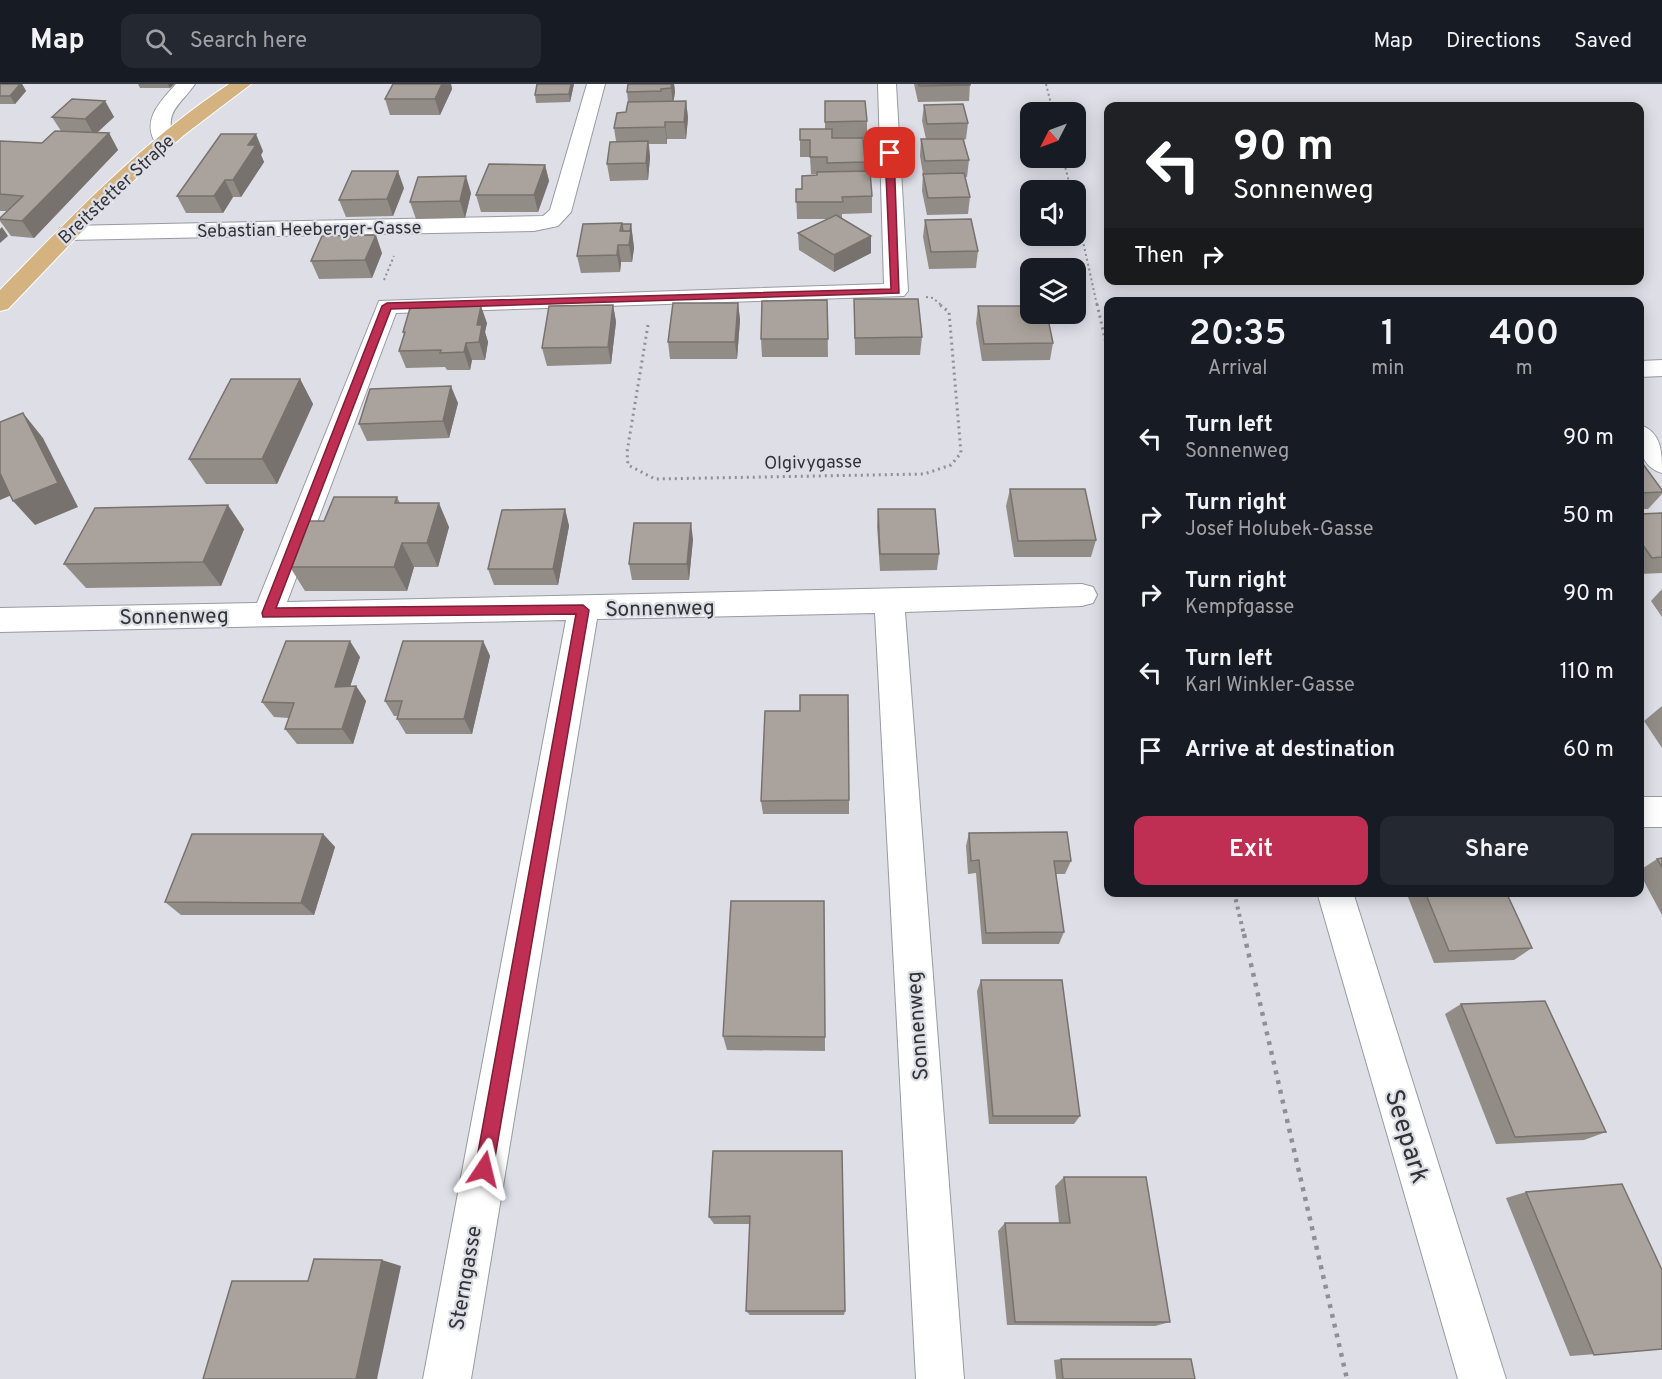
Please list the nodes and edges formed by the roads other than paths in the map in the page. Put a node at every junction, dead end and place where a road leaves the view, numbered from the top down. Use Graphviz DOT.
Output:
graph roads {
  1 [pos="186,84"];
  2 [pos="242,84"];
  3 [pos="596,84"];
  4 [pos="886,84"];
  5 [pos="164,141"];
  6 [pos="68,233"];
  7 [pos="0,304"];
  8 [pos="1644,369"];
  9 [pos="1662,369"];
  10 [pos="1644,439"];
  11 [pos="1662,464"];
  12 [pos="1082,595"];
  13 [pos="889,602"];
  14 [pos="583,610"];
  15 [pos="268,613"];
  16 [pos="0,620"];
  17 [pos="1644,812"];
  18 [pos="1662,812"];
  19 [pos="1337,897"];
  20 [pos="447,1379"];
  21 [pos="940,1379"];
  22 [pos="1482,1379"];
  1 -- 5 [label="street"];
  2 -- 5 [label="main road, Breitstetter Straße"];
  3 -- 6 [label="street, Sebastian Heeberger-Gasse"];
  4 -- 15 [label="street"];
  5 -- 6 [label="main road, Breitstetter Straße"];
  6 -- 7 [label="main road, Breitstetter Straße"];
  8 -- 9 [label="street"];
  10 -- 11 [label="street"];
  12 -- 13 [label="street, Sonnenweg"];
  13 -- 14 [label="street, Sonnenweg"];
  13 -- 21 [label="street, Sonnenweg"];
  14 -- 15 [label="street, Sonnenweg"];
  14 -- 20 [label="street, Sterngasse"];
  15 -- 16 [label="street, Sonnenweg"];
  17 -- 18 [label="street"];
  19 -- 22 [label="street, Seepark"];
}
